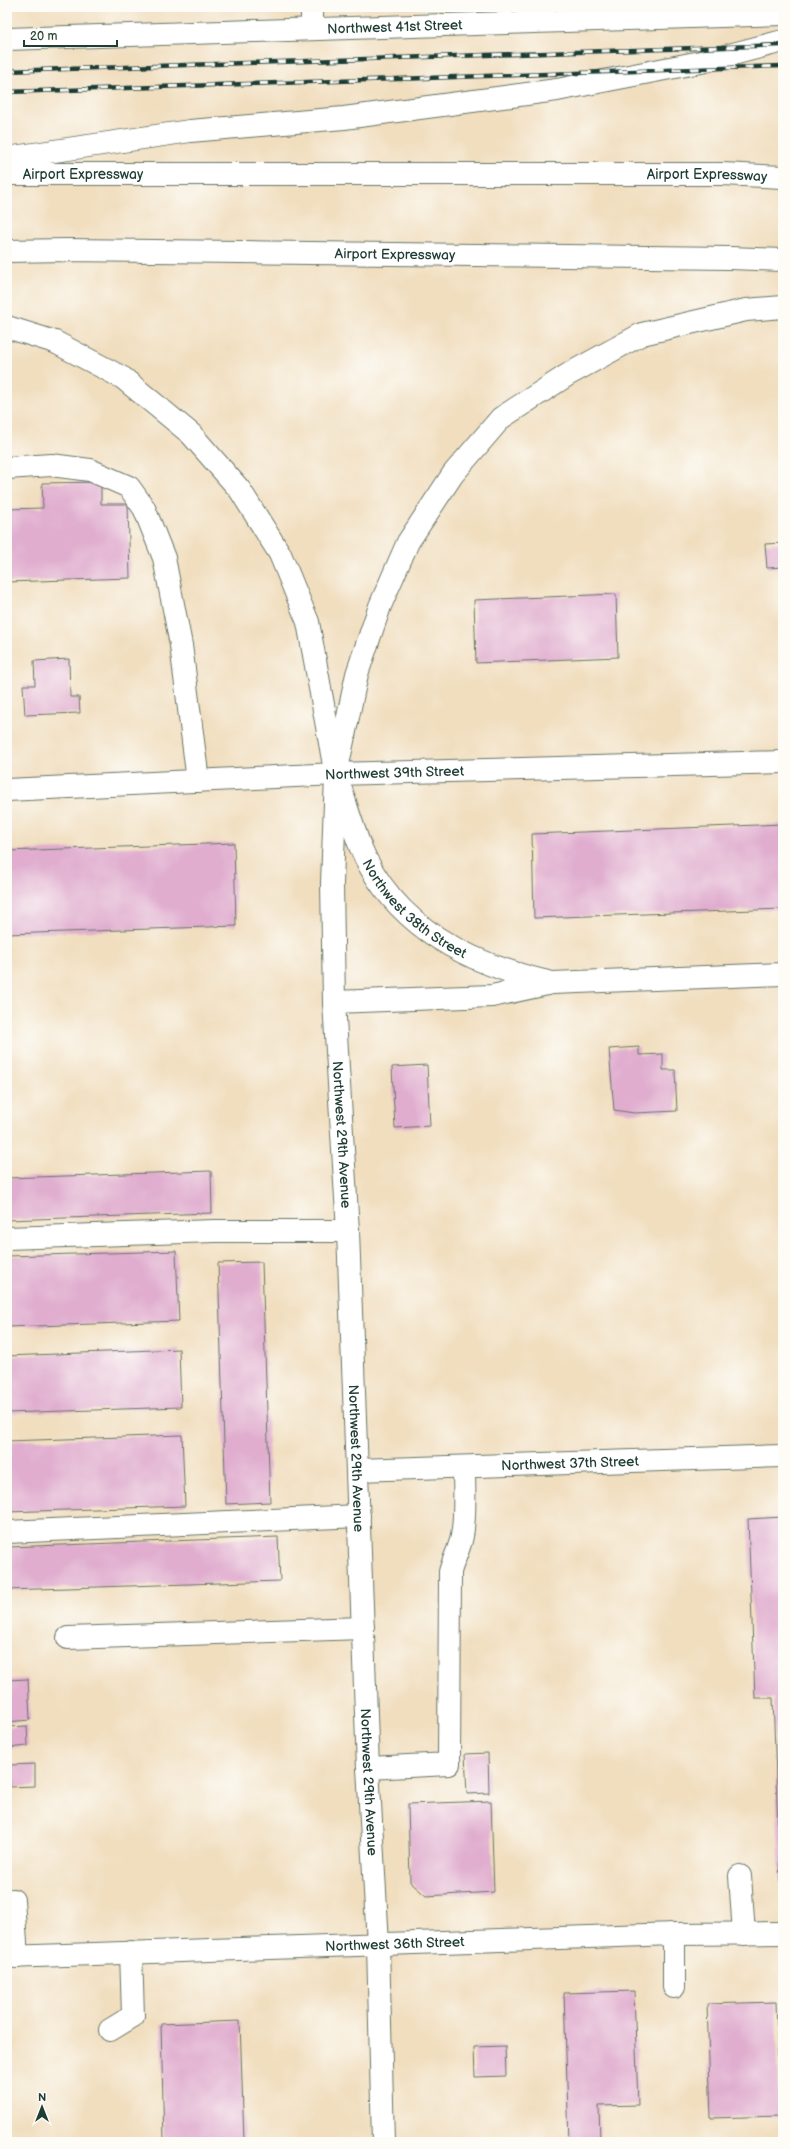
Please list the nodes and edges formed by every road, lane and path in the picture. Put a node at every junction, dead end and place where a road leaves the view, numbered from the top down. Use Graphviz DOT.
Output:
graph roads {
  1 [pos="312,7"];
  2 [pos="783,14"];
  3 [pos="312,29"];
  4 [pos="7,39"];
  5 [pos="783,41"];
  6 [pos="7,158"];
  7 [pos="7,174"];
  8 [pos="783,177"];
  9 [pos="7,251"];
  10 [pos="783,260"];
  11 [pos="783,307"];
  12 [pos="7,327"];
  13 [pos="7,468"];
  14 [pos="783,762"];
  15 [pos="336,774"];
  16 [pos="198,781"];
  17 [pos="7,790"];
  18 [pos="783,974"];
  19 [pos="552,983"];
  20 [pos="334,1002"];
  21 [pos="348,1231"];
  22 [pos="7,1238"];
  23 [pos="783,1456"];
  24 [pos="464,1467"];
  25 [pos="357,1470"];
  26 [pos="359,1516"];
  27 [pos="7,1532"];
  28 [pos="363,1628"];
  29 [pos="68,1638"];
  30 [pos="368,1768"];
  31 [pos="740,1876"];
  32 [pos="12,1900"];
  33 [pos="674,1934"];
  34 [pos="744,1934"];
  35 [pos="783,1934"];
  36 [pos="378,1944"];
  37 [pos="131,1952"];
  38 [pos="12,1957"];
  39 [pos="674,1986"];
  40 [pos="110,2030"];
  41 [pos="383,2142"];
  1 -- 3 [label="main road"];
  2 -- 3 [label="main road, Northwest 41st Street"];
  3 -- 4 [label="main road, Northwest 41st Street"];
  5 -- 6 [label="main road"];
  7 -- 8 [label="main road, Airport Expressway"];
  9 -- 10 [label="main road, Airport Expressway"];
  11 -- 15 [label="main road"];
  12 -- 15 [label="main road"];
  13 -- 16 [label="main road"];
  14 -- 15 [label="main road, Northwest 39th Street"];
  15 -- 16 [label="main road, Northwest 39th Street"];
  15 -- 19 [label="main road, Northwest 38th Street"];
  15 -- 20 [label="main road, Northwest 29th Avenue"];
  16 -- 17 [label="main road, Northwest 39th Street"];
  18 -- 19 [label="main road, Northwest 38th Street"];
  19 -- 20 [label="main road, Northwest 38th Street"];
  20 -- 21 [label="main road, Northwest 29th Avenue"];
  21 -- 22 [label="main road"];
  21 -- 25 [label="main road, Northwest 29th Avenue"];
  23 -- 24 [label="main road, Northwest 37th Street"];
  24 -- 25 [label="main road, Northwest 37th Street"];
  24 -- 30 [label="main road"];
  25 -- 26 [label="main road, Northwest 29th Avenue"];
  26 -- 27 [label="main road"];
  26 -- 28 [label="main road, Northwest 29th Avenue"];
  28 -- 29 [label="main road"];
  28 -- 30 [label="main road, Northwest 29th Avenue"];
  30 -- 36 [label="main road, Northwest 29th Avenue"];
  31 -- 34 [label="main road"];
  32 -- 38 [label="main road"];
  33 -- 34 [label="main road, Northwest 36th Street"];
  33 -- 36 [label="main road, Northwest 36th Street"];
  33 -- 39 [label="main road"];
  34 -- 35 [label="main road, Northwest 36th Street"];
  36 -- 37 [label="main road, Northwest 36th Street"];
  36 -- 41 [label="main road, Northwest 29th Avenue"];
  37 -- 38 [label="main road, Northwest 36th Street"];
  37 -- 40 [label="main road"];
}
